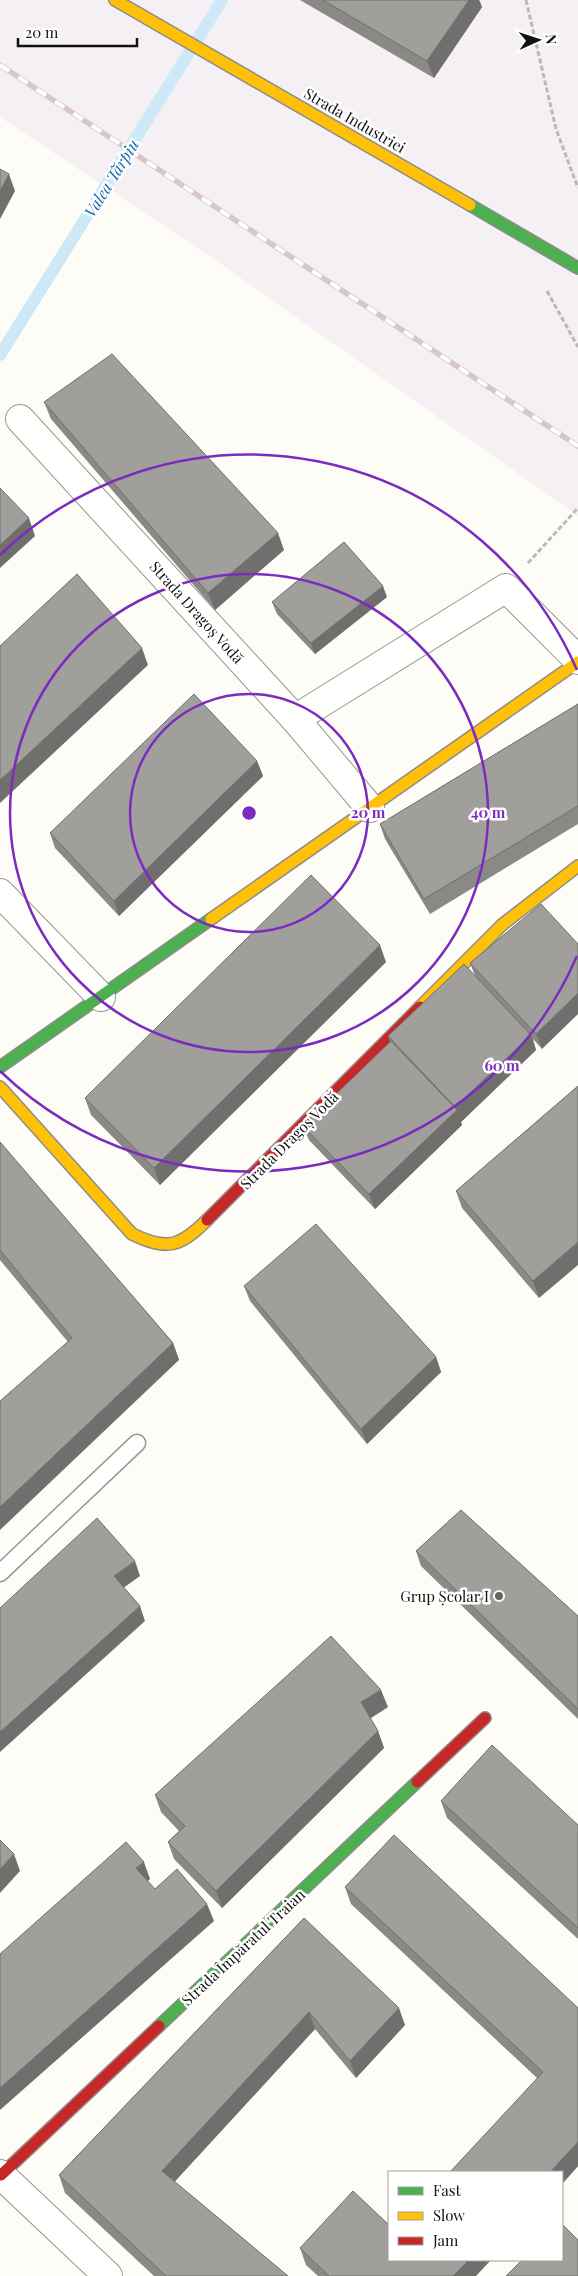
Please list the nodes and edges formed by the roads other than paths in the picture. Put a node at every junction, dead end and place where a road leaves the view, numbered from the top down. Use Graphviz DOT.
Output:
graph roads {
  1 [pos="115,0"];
  2 [pos="578,268"];
  3 [pos="20,419"];
  4 [pos="578,661"];
  5 [pos="295,719"];
  6 [pos="370,808"];
  7 [pos="578,866"];
  8 [pos="0,893"];
  9 [pos="101,997"];
  10 [pos="0,1067"];
  11 [pos="0,1087"];
  12 [pos="138,1443"];
  13 [pos="0,1573"];
  14 [pos="485,1718"];
  15 [pos="0,2174"];
  16 [pos="108,2276"];
  1 -- 2 [label="street, Strada Industriei"];
  3 -- 5 [label="street, Strada Dragoș Vodă"];
  4 -- 5 [label="street"];
  4 -- 6 [label="street"];
  5 -- 6 [label="street, Strada Dragoș Vodă"];
  6 -- 9 [label="street"];
  7 -- 11 [label="street, Strada Dragoș Vodă"];
  8 -- 9 [label="street"];
  9 -- 10 [label="street"];
  12 -- 13 [label="lane"];
  14 -- 15 [label="street, Strada Împăratul Traian"];
  15 -- 16 [label="street, Strada Împăratul Traian"];
}
